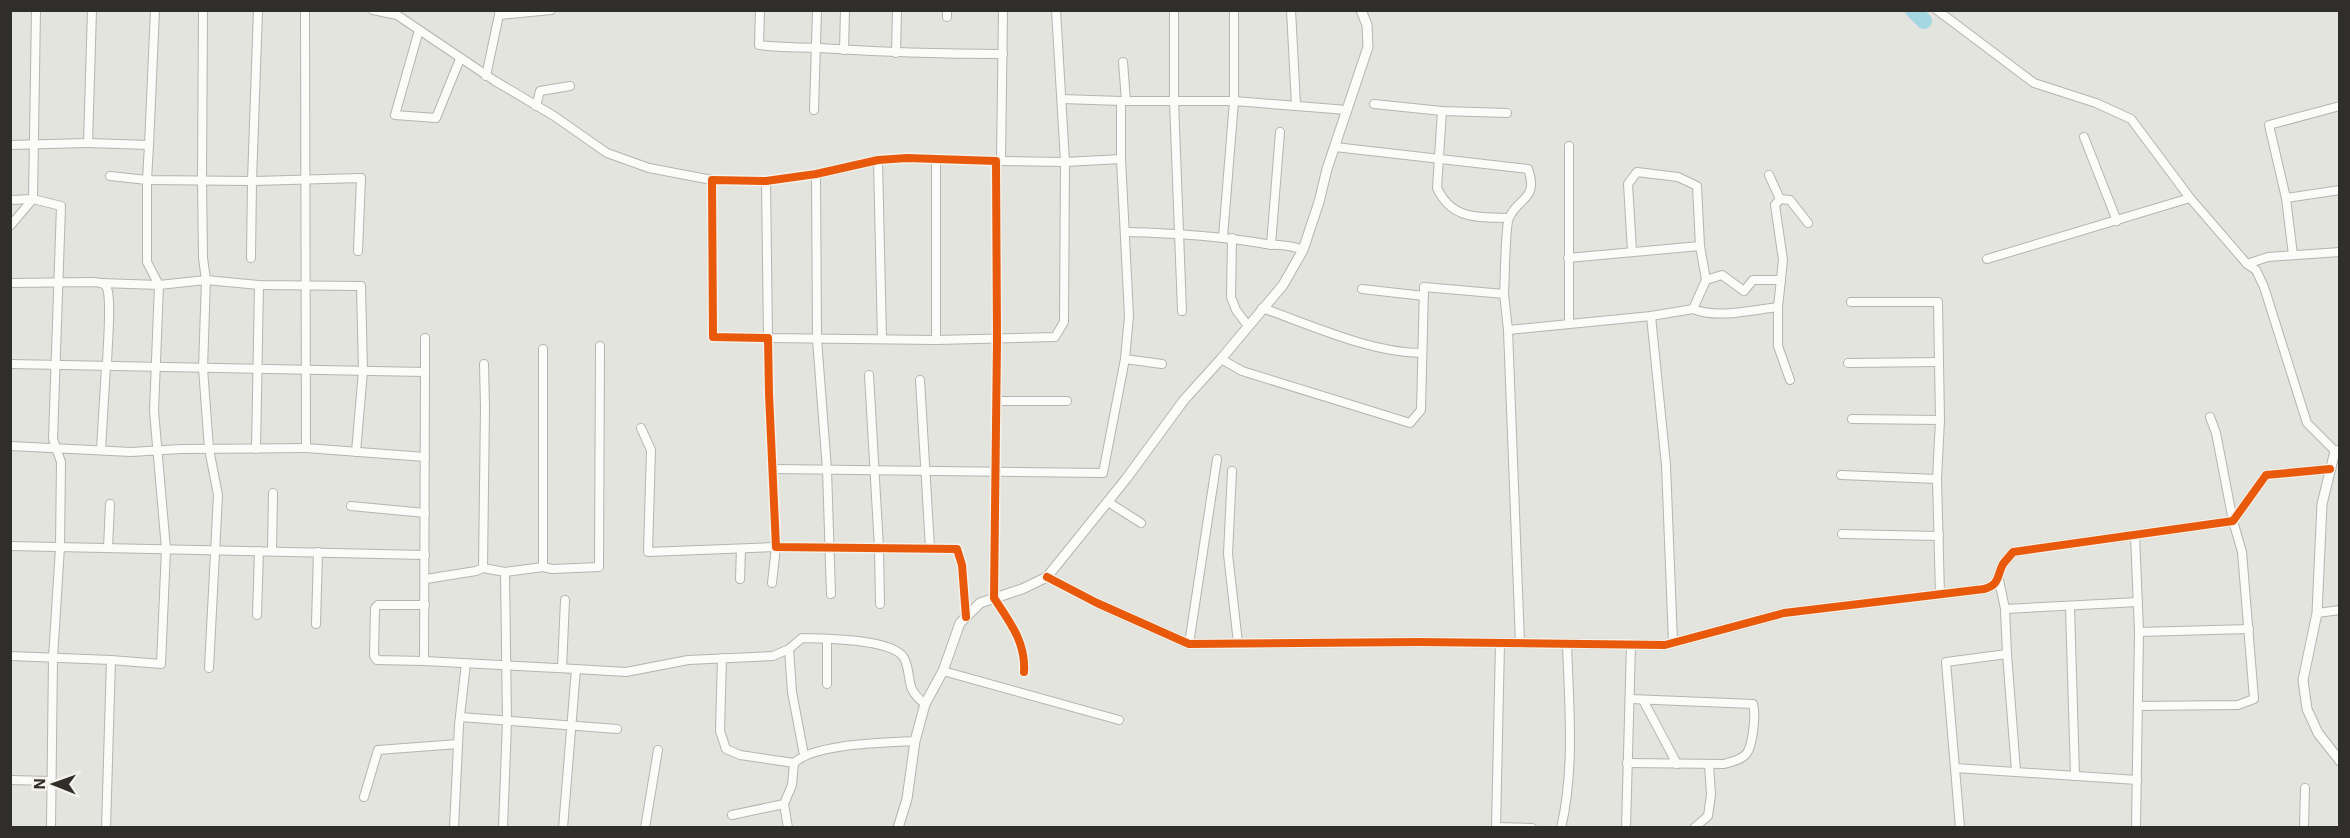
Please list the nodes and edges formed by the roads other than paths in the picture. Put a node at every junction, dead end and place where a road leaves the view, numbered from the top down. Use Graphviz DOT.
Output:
graph roads {
  1 [pos="36,10"];
  2 [pos="92,10"];
  3 [pos="155,10"];
  4 [pos="203,10"];
  5 [pos="258,10"];
  6 [pos="305,10"];
  7 [pos="374,10"];
  8 [pos="551,10"];
  9 [pos="760,10"];
  10 [pos="817,10"];
  11 [pos="845,10"];
  12 [pos="897,10"];
  13 [pos="1003,10"];
  14 [pos="1056,10"];
  15 [pos="1174,10"];
  16 [pos="1234,10"];
  17 [pos="1291,10"];
  18 [pos="1361,10"];
  19 [pos="1937,10"];
  20 [pos="499,13"];
  21 [pos="419,30"];
  22 [pos="816,48"];
  23 [pos="844,50"];
  24 [pos="896,53"];
  25 [pos="1003,54"];
  26 [pos="460,59"];
  27 [pos="1123,62"];
  28 [pos="486,76"];
  29 [pos="570,86"];
  30 [pos="1062,99"];
  31 [pos="1123,101"];
  32 [pos="1174,101"];
  33 [pos="1234,101"];
  34 [pos="1374,104"];
  35 [pos="1296,105"];
  36 [pos="537,106"];
  37 [pos="2340,106"];
  38 [pos="814,110"];
  39 [pos="1347,110"];
  40 [pos="1442,111"];
  41 [pos="1507,113"];
  42 [pos="1280,132"];
  43 [pos="2084,137"];
  44 [pos="88,143"];
  45 [pos="10,145"];
  46 [pos="33,146"];
  47 [pos="148,146"];
  48 [pos="1569,146"];
  49 [pos="1335,147"];
  50 [pos="936,159"];
  51 [pos="1121,159"];
  52 [pos="1438,159"];
  53 [pos="878,160"];
  54 [pos="998,161"];
  55 [pos="1065,162"];
  56 [pos="816,174"];
  57 [pos="1769,175"];
  58 [pos="110,176"];
  59 [pos="147,180"];
  60 [pos="202,180"];
  61 [pos="712,180"];
  62 [pos="252,181"];
  63 [pos="306,181"];
  64 [pos="766,181"];
  65 [pos="2340,190"];
  66 [pos="2190,198"];
  67 [pos="2286,198"];
  68 [pos="33,199"];
  69 [pos="1780,199"];
  70 [pos="10,200"];
  71 [pos="1508,218"];
  72 [pos="2117,221"];
  73 [pos="1808,223"];
  74 [pos="10,226"];
  75 [pos="1126,232"];
  76 [pos="1180,234"];
  77 [pos="1223,237"];
  78 [pos="1232,238"];
  79 [pos="1271,244"];
  80 [pos="1700,246"];
  81 [pos="1303,250"];
  82 [pos="358,251"];
  83 [pos="1632,251"];
  84 [pos="2340,252"];
  85 [pos="2293,255"];
  86 [pos="250,258"];
  87 [pos="1568,258"];
  88 [pos="1987,259"];
  89 [pos="2247,264"];
  90 [pos="1781,279"];
  91 [pos="206,280"];
  92 [pos="1706,280"];
  93 [pos="10,283"];
  94 [pos="58,283"];
  95 [pos="101,283"];
  96 [pos="159,285"];
  97 [pos="259,285"];
  98 [pos="305,285"];
  99 [pos="1362,289"];
  100 [pos="1504,294"];
  101 [pos="1424,296"];
  102 [pos="1851,302"];
  103 [pos="1778,307"];
  104 [pos="1262,308"];
  105 [pos="1693,309"];
  106 [pos="1182,311"];
  107 [pos="1651,316"];
  108 [pos="1569,323"];
  109 [pos="1248,326"];
  110 [pos="1508,330"];
  111 [pos="425,338"];
  112 [pos="768,338"];
  113 [pos="817,339"];
  114 [pos="882,339"];
  115 [pos="936,340"];
  116 [pos="997,340"];
  117 [pos="600,346"];
  118 [pos="543,348"];
  119 [pos="1422,353"];
  120 [pos="1125,359"];
  121 [pos="1221,359"];
  122 [pos="1939,362"];
  123 [pos="1848,363"];
  124 [pos="10,364"];
  125 [pos="484,364"];
  126 [pos="1162,364"];
  127 [pos="56,365"];
  128 [pos="106,366"];
  129 [pos="157,367"];
  130 [pos="203,368"];
  131 [pos="259,369"];
  132 [pos="306,370"];
  133 [pos="363,371"];
  134 [pos="425,372"];
  135 [pos="869,375"];
  136 [pos="920,380"];
  137 [pos="1790,380"];
  138 [pos="997,401"];
  139 [pos="1067,401"];
  140 [pos="2210,417"];
  141 [pos="1852,419"];
  142 [pos="1940,420"];
  143 [pos="641,428"];
  144 [pos="10,447"];
  145 [pos="54,448"];
  146 [pos="306,448"];
  147 [pos="209,449"];
  148 [pos="256,449"];
  149 [pos="101,450"];
  150 [pos="156,450"];
  151 [pos="2337,451"];
  152 [pos="356,452"];
  153 [pos="425,457"];
  154 [pos="1217,459"];
  155 [pos="774,469"];
  156 [pos="873,469"];
  157 [pos="2330,469"];
  158 [pos="827,470"];
  159 [pos="927,470"];
  160 [pos="1232,471"];
  161 [pos="997,472"];
  162 [pos="1841,475"];
  163 [pos="1937,479"];
  164 [pos="273,493"];
  165 [pos="1108,502"];
  166 [pos="110,504"];
  167 [pos="351,506"];
  168 [pos="425,513"];
  169 [pos="2233,520"];
  170 [pos="1141,523"];
  171 [pos="1842,534"];
  172 [pos="2135,535"];
  173 [pos="1940,536"];
  174 [pos="10,546"];
  175 [pos="60,547"];
  176 [pos="776,547"];
  177 [pos="831,547"];
  178 [pos="108,548"];
  179 [pos="879,548"];
  180 [pos="930,548"];
  181 [pos="166,549"];
  182 [pos="741,549"];
  183 [pos="216,550"];
  184 [pos="259,551"];
  185 [pos="272,551"];
  186 [pos="318,552"];
  187 [pos="425,555"];
  188 [pos="543,567"];
  189 [pos="483,568"];
  190 [pos="505,572"];
  191 [pos="1047,577"];
  192 [pos="426,579"];
  193 [pos="740,579"];
  194 [pos="1998,580"];
  195 [pos="772,583"];
  196 [pos="831,594"];
  197 [pos="1940,595"];
  198 [pos="994,598"];
  199 [pos="565,600"];
  200 [pos="2138,602"];
  201 [pos="880,604"];
  202 [pos="425,605"];
  203 [pos="2070,607"];
  204 [pos="2006,609"];
  205 [pos="2340,610"];
  206 [pos="2317,613"];
  207 [pos="257,615"];
  208 [pos="966,617"];
  209 [pos="316,624"];
  210 [pos="2249,629"];
  211 [pos="2139,632"];
  212 [pos="827,639"];
  213 [pos="1673,642"];
  214 [pos="1500,643"];
  215 [pos="1520,643"];
  216 [pos="1189,644"];
  217 [pos="1238,644"];
  218 [pos="1567,644"];
  219 [pos="1631,644"];
  220 [pos="789,649"];
  221 [pos="2007,654"];
  222 [pos="10,656"];
  223 [pos="53,658"];
  224 [pos="722,658"];
  225 [pos="111,660"];
  226 [pos="424,661"];
  227 [pos="466,663"];
  228 [pos="507,664"];
  229 [pos="209,668"];
  230 [pos="562,668"];
  231 [pos="576,669"];
  232 [pos="943,671"];
  233 [pos="1024,672"];
  234 [pos="827,684"];
  235 [pos="1630,699"];
  236 [pos="1643,700"];
  237 [pos="925,704"];
  238 [pos="2138,706"];
  239 [pos="460,717"];
  240 [pos="1119,720"];
  241 [pos="507,722"];
  242 [pos="572,726"];
  243 [pos="617,729"];
  244 [pos="915,741"];
  245 [pos="458,744"];
  246 [pos="658,750"];
  247 [pos="804,755"];
  248 [pos="2340,761"];
  249 [pos="794,763"];
  250 [pos="1628,763"];
  251 [pos="1677,764"];
  252 [pos="1709,764"];
  253 [pos="1954,768"];
  254 [pos="2016,771"];
  255 [pos="2075,776"];
  256 [pos="10,780"];
  257 [pos="51,780"];
  258 [pos="2137,780"];
  259 [pos="2305,788"];
  260 [pos="364,797"];
  261 [pos="784,804"];
  262 [pos="732,815"];
  263 [pos="1496,827"];
  264 [pos="51,828"];
  265 [pos="106,828"];
  266 [pos="454,828"];
  267 [pos="503,828"];
  268 [pos="563,828"];
  269 [pos="645,828"];
  270 [pos="788,828"];
  271 [pos="898,828"];
  272 [pos="1532,828"];
  273 [pos="1561,828"];
  274 [pos="1626,828"];
  275 [pos="1694,828"];
  276 [pos="1960,828"];
  277 [pos="2136,828"];
  278 [pos="2304,828"];
  1 -- 46 [label="street"];
  2 -- 44 [label="street"];
  3 -- 47 [label="street"];
  4 -- 60 [label="street"];
  5 -- 62 [label="street"];
  6 -- 63 [label="street"];
  7 -- 21 [label="street"];
  8 -- 20 [label="street"];
  9 -- 22 [label="street"];
  10 -- 22 [label="street"];
  11 -- 23 [label="street"];
  12 -- 24 [label="street"];
  13 -- 25 [label="street"];
  14 -- 30 [label="street"];
  15 -- 32 [label="street"];
  16 -- 33 [label="street"];
  17 -- 35 [label="street"];
  18 -- 39 [label="street"];
  19 -- 66 [label="street"];
  20 -- 28 [label="street"];
  21 -- 26 [label="street"];
  21 -- 26 [label="street"];
  22 -- 23 [label="street"];
  22 -- 38 [label="street"];
  23 -- 24 [label="street"];
  24 -- 25 [label="street"];
  25 -- 54 [label="street"];
  26 -- 28 [label="street"];
  27 -- 31 [label="street"];
  28 -- 36 [label="street"];
  29 -- 36 [label="street"];
  30 -- 31 [label="street"];
  30 -- 55 [label="street"];
  31 -- 32 [label="street"];
  31 -- 51 [label="street"];
  32 -- 33 [label="street"];
  32 -- 76 [label="street"];
  33 -- 35 [label="street"];
  33 -- 77 [label="street"];
  34 -- 40 [label="street"];
  35 -- 39 [label="street"];
  36 -- 61 [label="street"];
  37 -- 67 [label="street"];
  39 -- 49 [label="street"];
  40 -- 41 [label="street"];
  40 -- 52 [label="street"];
  42 -- 79 [label="street"];
  43 -- 72 [label="street"];
  44 -- 46 [label="street"];
  44 -- 47 [label="street"];
  45 -- 46 [label="street"];
  46 -- 68 [label="street"];
  47 -- 59 [label="street"];
  48 -- 87 [label="street"];
  49 -- 52 [label="street"];
  49 -- 81 [label="street"];
  50 -- 53 [label="street"];
  50 -- 54 [label="street"];
  50 -- 115 [label="street"];
  51 -- 55 [label="street"];
  51 -- 75 [label="street"];
  52 -- 71 [label="street"];
  52 -- 71 [label="street"];
  53 -- 56 [label="street"];
  53 -- 114 [label="street"];
  54 -- 55 [label="street"];
  54 -- 116 [label="street"];
  55 -- 116 [label="street"];
  56 -- 64 [label="street"];
  56 -- 113 [label="street"];
  57 -- 69 [label="street"];
  58 -- 59 [label="street"];
  59 -- 60 [label="street"];
  59 -- 96 [label="street"];
  60 -- 62 [label="street"];
  60 -- 91 [label="street"];
  61 -- 64 [label="street"];
  61 -- 112 [label="street"];
  62 -- 63 [label="street"];
  62 -- 86 [label="street"];
  63 -- 82 [label="street"];
  63 -- 98 [label="street"];
  64 -- 112 [label="street"];
  65 -- 67 [label="street"];
  66 -- 72 [label="street"];
  66 -- 89 [label="street"];
  67 -- 85 [label="street"];
  68 -- 70 [label="street"];
  68 -- 74 [label="street"];
  68 -- 94 [label="street"];
  69 -- 73 [label="street"];
  69 -- 90 [label="street"];
  71 -- 100 [label="street"];
  72 -- 88 [label="street"];
  75 -- 76 [label="street"];
  75 -- 120 [label="street"];
  76 -- 77 [label="street"];
  76 -- 106 [label="street"];
  77 -- 78 [label="street"];
  78 -- 79 [label="street"];
  78 -- 109 [label="street"];
  79 -- 81 [label="street"];
  80 -- 83 [label="street"];
  80 -- 83 [label="street"];
  80 -- 92 [label="street"];
  81 -- 104 [label="street"];
  83 -- 87 [label="street"];
  84 -- 85 [label="street"];
  85 -- 89 [label="street"];
  87 -- 108 [label="street"];
  89 -- 151 [label="street"];
  90 -- 92 [label="street"];
  90 -- 103 [label="street"];
  91 -- 96 [label="street"];
  91 -- 97 [label="street"];
  91 -- 130 [label="street"];
  92 -- 105 [label="street"];
  93 -- 94 [label="street"];
  94 -- 95 [label="street"];
  94 -- 127 [label="street"];
  95 -- 96 [label="street"];
  95 -- 128 [label="street"];
  96 -- 129 [label="street"];
  97 -- 98 [label="street"];
  97 -- 131 [label="street"];
  98 -- 132 [label="street"];
  98 -- 133 [label="street"];
  99 -- 101 [label="street"];
  100 -- 101 [label="street"];
  100 -- 110 [label="street"];
  101 -- 119 [label="street"];
  102 -- 122 [label="street"];
  103 -- 105 [label="street"];
  103 -- 137 [label="street"];
  104 -- 109 [label="street"];
  104 -- 119 [label="street"];
  105 -- 107 [label="street"];
  107 -- 108 [label="street"];
  107 -- 213 [label="street"];
  108 -- 110 [label="street"];
  109 -- 121 [label="street"];
  110 -- 215 [label="street"];
  111 -- 134 [label="street"];
  112 -- 113 [label="street"];
  112 -- 155 [label="street"];
  113 -- 114 [label="street"];
  113 -- 158 [label="street"];
  114 -- 115 [label="street"];
  115 -- 116 [label="street"];
  116 -- 138 [label="street"];
  117 -- 188 [label="street"];
  118 -- 188 [label="street"];
  119 -- 121 [label="street"];
  120 -- 126 [label="street"];
  120 -- 161 [label="street"];
  121 -- 165 [label="street"];
  122 -- 123 [label="street"];
  122 -- 142 [label="street"];
  124 -- 127 [label="street"];
  125 -- 189 [label="street"];
  127 -- 128 [label="street"];
  127 -- 145 [label="street"];
  128 -- 129 [label="street"];
  128 -- 149 [label="street"];
  129 -- 130 [label="street"];
  129 -- 150 [label="street"];
  130 -- 131 [label="street"];
  130 -- 147 [label="street"];
  131 -- 132 [label="street"];
  131 -- 148 [label="street"];
  132 -- 133 [label="street"];
  132 -- 146 [label="street"];
  133 -- 134 [label="street"];
  133 -- 152 [label="street"];
  134 -- 153 [label="street"];
  135 -- 156 [label="street"];
  136 -- 159 [label="street"];
  138 -- 139 [label="street"];
  138 -- 161 [label="street"];
  140 -- 169 [label="street"];
  141 -- 142 [label="street"];
  142 -- 163 [label="street"];
  143 -- 182 [label="street"];
  144 -- 145 [label="street"];
  145 -- 149 [label="street"];
  145 -- 175 [label="street"];
  146 -- 148 [label="street"];
  146 -- 152 [label="street"];
  147 -- 148 [label="street"];
  147 -- 150 [label="street"];
  147 -- 183 [label="street"];
  149 -- 150 [label="street"];
  150 -- 181 [label="street"];
  151 -- 157 [label="street"];
  152 -- 153 [label="street"];
  153 -- 168 [label="street"];
  154 -- 216 [label="street"];
  155 -- 158 [label="street"];
  155 -- 176 [label="street"];
  156 -- 158 [label="street"];
  156 -- 159 [label="street"];
  156 -- 179 [label="street"];
  157 -- 169 [label="street"];
  157 -- 206 [label="street"];
  158 -- 177 [label="street"];
  159 -- 161 [label="street"];
  159 -- 180 [label="street"];
  160 -- 217 [label="street"];
  161 -- 198 [label="street"];
  162 -- 163 [label="street"];
  163 -- 173 [label="street"];
  164 -- 185 [label="street"];
  165 -- 170 [label="street"];
  165 -- 191 [label="street"];
  166 -- 178 [label="street"];
  167 -- 168 [label="street"];
  168 -- 187 [label="street"];
  169 -- 172 [label="street"];
  169 -- 210 [label="street"];
  171 -- 173 [label="street"];
  172 -- 194 [label="street"];
  172 -- 200 [label="street"];
  173 -- 197 [label="street"];
  174 -- 175 [label="street"];
  175 -- 178 [label="street"];
  175 -- 223 [label="street"];
  176 -- 177 [label="street"];
  176 -- 182 [label="street"];
  176 -- 195 [label="street"];
  177 -- 179 [label="street"];
  177 -- 196 [label="street"];
  178 -- 181 [label="street"];
  179 -- 180 [label="street"];
  179 -- 201 [label="street"];
  180 -- 208 [label="street"];
  181 -- 183 [label="street"];
  181 -- 225 [label="street"];
  182 -- 193 [label="street"];
  183 -- 184 [label="street"];
  183 -- 229 [label="street"];
  184 -- 185 [label="street"];
  184 -- 207 [label="street"];
  185 -- 186 [label="street"];
  186 -- 187 [label="street"];
  186 -- 209 [label="street"];
  187 -- 192 [label="street"];
  188 -- 190 [label="street"];
  189 -- 190 [label="street"];
  189 -- 192 [label="street"];
  190 -- 228 [label="street"];
  191 -- 198 [label="street"];
  191 -- 216 [label="street"];
  192 -- 202 [label="street"];
  194 -- 197 [label="street"];
  194 -- 204 [label="street"];
  197 -- 213 [label="street"];
  198 -- 208 [label="street"];
  198 -- 233 [label="street"];
  199 -- 230 [label="street"];
  200 -- 203 [label="street"];
  200 -- 211 [label="street"];
  202 -- 226 [label="street"];
  202 -- 226 [label="street"];
  203 -- 204 [label="street"];
  203 -- 255 [label="street"];
  204 -- 221 [label="street"];
  205 -- 206 [label="street"];
  206 -- 248 [label="street"];
  208 -- 232 [label="street"];
  210 -- 211 [label="street"];
  210 -- 238 [label="street"];
  211 -- 238 [label="street"];
  212 -- 220 [label="street"];
  212 -- 234 [label="street"];
  212 -- 237 [label="street"];
  213 -- 219 [label="street"];
  214 -- 215 [label="street"];
  214 -- 217 [label="street"];
  214 -- 263 [label="street"];
  215 -- 218 [label="street"];
  216 -- 217 [label="street"];
  218 -- 219 [label="street"];
  218 -- 273 [label="street"];
  219 -- 235 [label="street"];
  220 -- 224 [label="street"];
  220 -- 247 [label="street"];
  221 -- 253 [label="street"];
  221 -- 254 [label="street"];
  222 -- 223 [label="street"];
  223 -- 225 [label="street"];
  223 -- 257 [label="street"];
  224 -- 231 [label="street"];
  224 -- 249 [label="street"];
  225 -- 265 [label="street"];
  226 -- 227 [label="street"];
  227 -- 228 [label="street"];
  227 -- 239 [label="street"];
  228 -- 230 [label="street"];
  228 -- 241 [label="street"];
  230 -- 231 [label="street"];
  231 -- 242 [label="street"];
  232 -- 237 [label="street"];
  232 -- 240 [label="street"];
  235 -- 236 [label="street"];
  235 -- 250 [label="street"];
  236 -- 251 [label="street"];
  236 -- 252 [label="street"];
  237 -- 244 [label="street"];
  238 -- 258 [label="street"];
  239 -- 241 [label="street"];
  239 -- 245 [label="street"];
  241 -- 242 [label="street"];
  241 -- 267 [label="street"];
  242 -- 243 [label="street"];
  242 -- 268 [label="street"];
  244 -- 247 [label="street"];
  244 -- 271 [label="street"];
  245 -- 260 [label="street"];
  245 -- 266 [label="street"];
  246 -- 269 [label="street"];
  247 -- 249 [label="street"];
  249 -- 261 [label="street"];
  250 -- 251 [label="street"];
  250 -- 274 [label="street"];
  251 -- 252 [label="street"];
  252 -- 275 [label="street"];
  253 -- 254 [label="street"];
  253 -- 276 [label="street"];
  254 -- 255 [label="street"];
  255 -- 258 [label="street"];
  256 -- 257 [label="street"];
  257 -- 264 [label="street"];
  258 -- 277 [label="street"];
  259 -- 278 [label="street"];
  261 -- 262 [label="street"];
  261 -- 270 [label="street"];
  263 -- 272 [label="street"];
}
